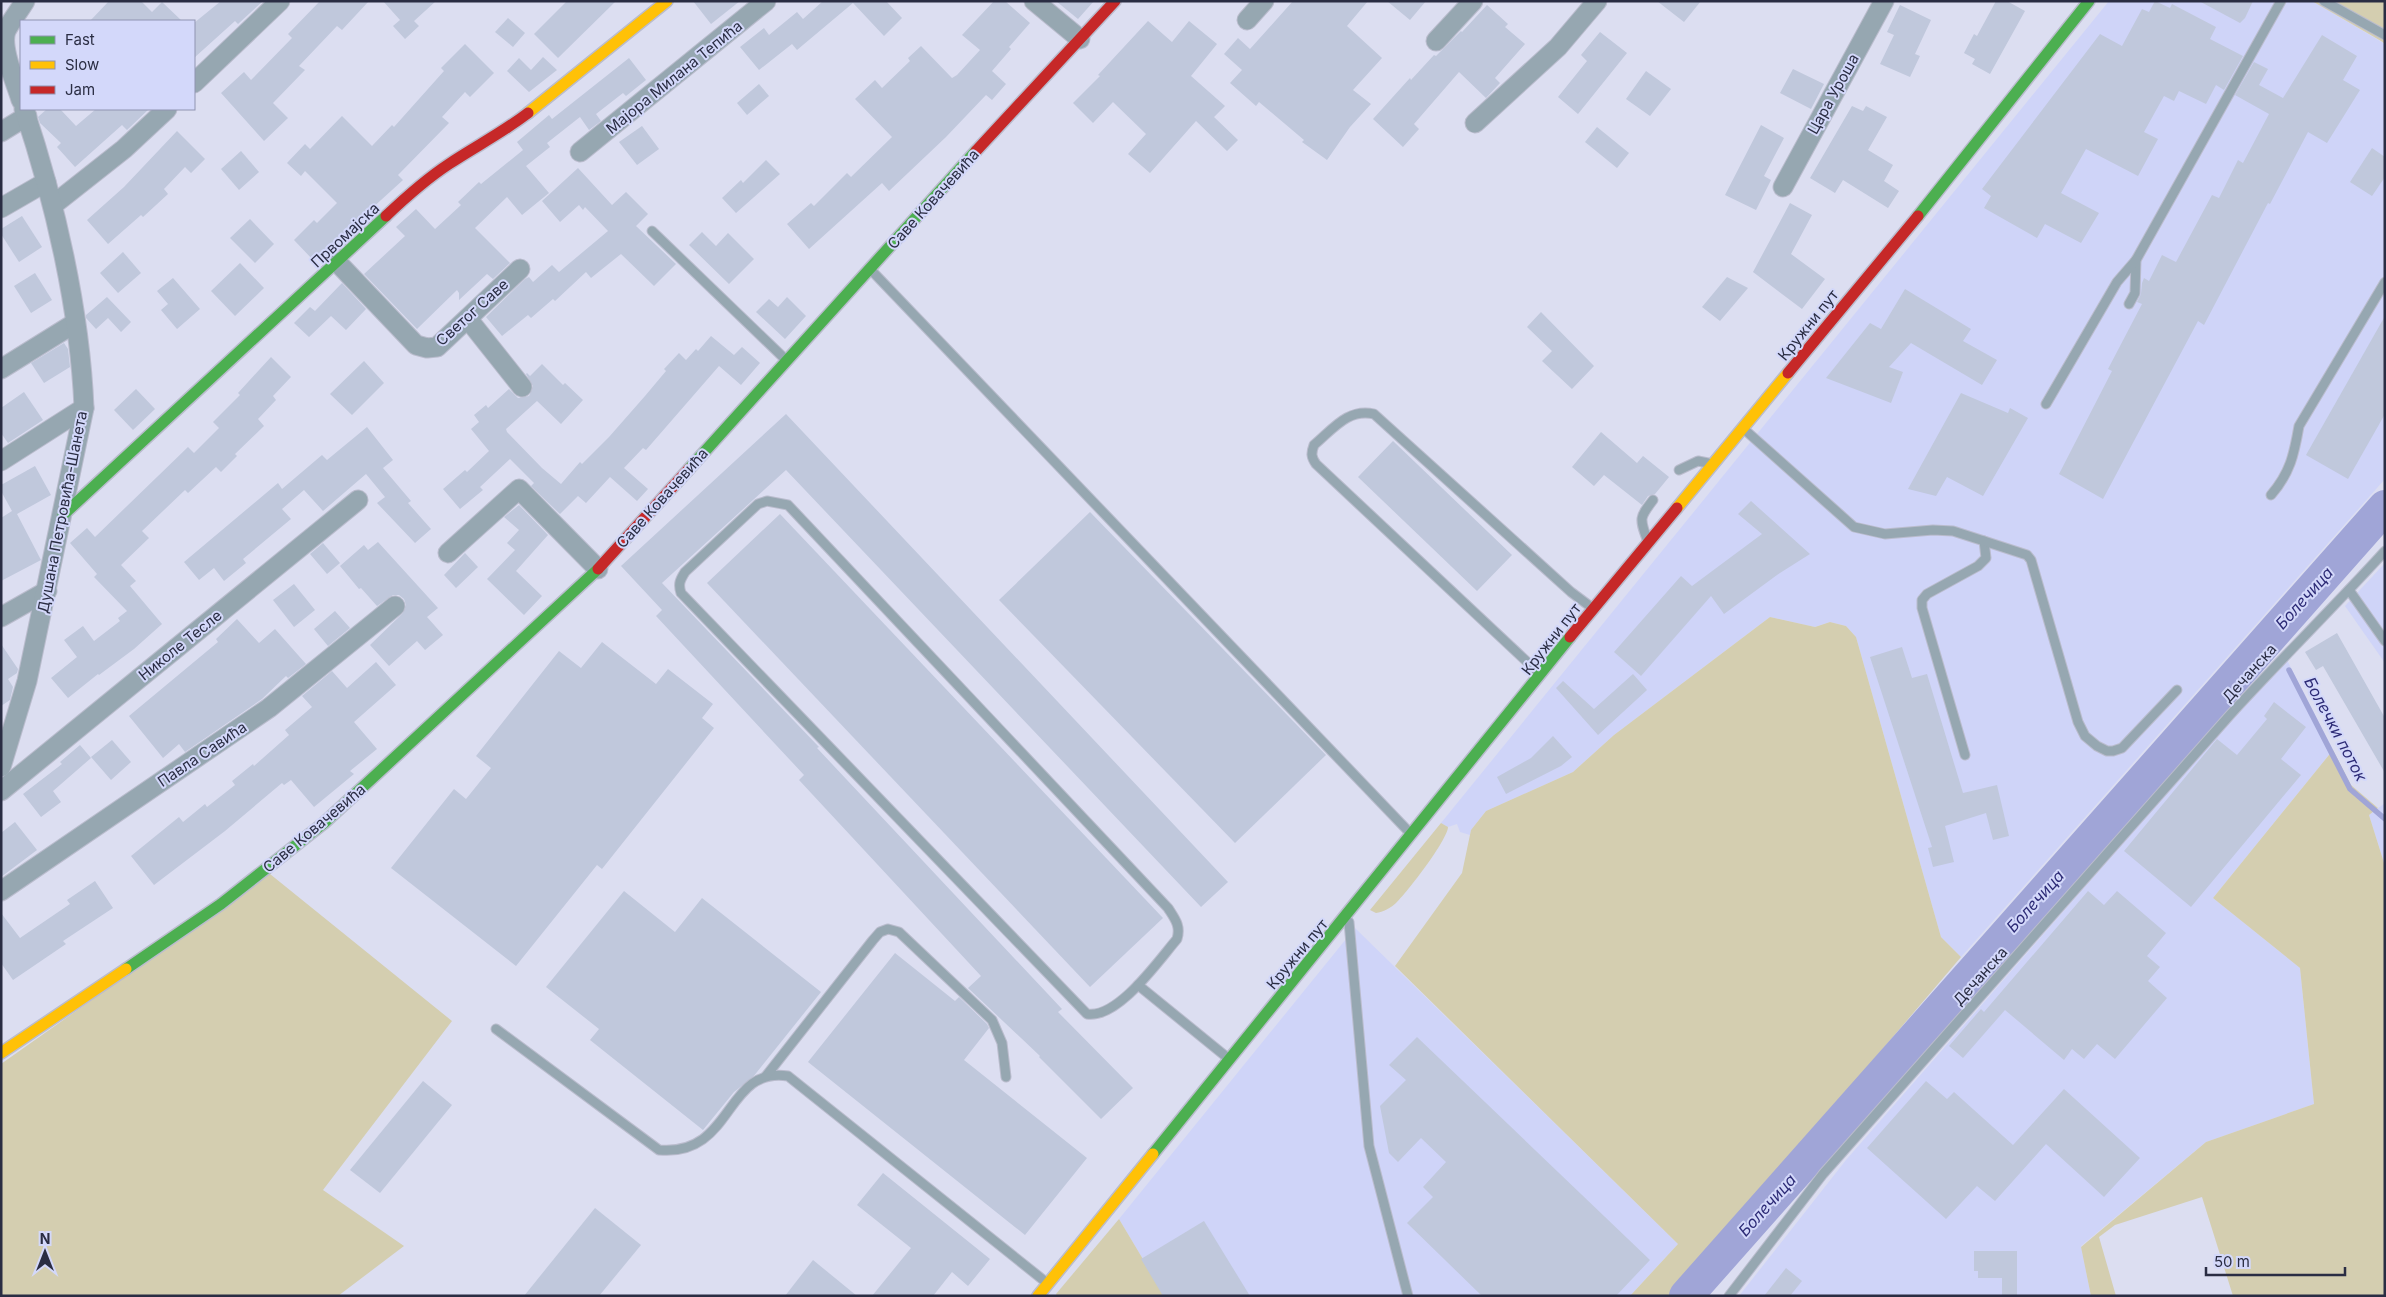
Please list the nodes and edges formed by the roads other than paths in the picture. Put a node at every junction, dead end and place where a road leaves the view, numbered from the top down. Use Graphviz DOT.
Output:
graph roads {
  1 [pos="25,1"];
  2 [pos="280,1"];
  3 [pos="667,1"];
  4 [pos="766,1"];
  5 [pos="1034,1"];
  6 [pos="1115,1"];
  7 [pos="1264,1"];
  8 [pos="1473,1"];
  9 [pos="1597,1"];
  10 [pos="1884,1"];
  11 [pos="2089,1"];
  12 [pos="2281,1"];
  13 [pos="2324,1"];
  14 [pos="1247,20"];
  15 [pos="3,32"];
  16 [pos="2385,35"];
  17 [pos="1080,39"];
  18 [pos="1436,41"];
  19 [pos="195,82"];
  20 [pos="20,96"];
  21 [pos="22,110"];
  22 [pos="25,110"];
  23 [pos="165,110"];
  24 [pos="1475,122"];
  25 [pos="1,132"];
  26 [pos="580,152"];
  27 [pos="46,182"];
  28 [pos="1782,187"];
  29 [pos="52,205"];
  30 [pos="1,208"];
  31 [pos="652,231"];
  32 [pos="2136,260"];
  33 [pos="338,262"];
  34 [pos="870,268"];
  35 [pos="520,269"];
  36 [pos="2385,282"];
  37 [pos="2129,304"];
  38 [pos="468,319"];
  39 [pos="75,323"];
  40 [pos="786,361"];
  41 [pos="1,369"];
  42 [pos="522,387"];
  43 [pos="2046,404"];
  44 [pos="84,408"];
  45 [pos="1743,428"];
  46 [pos="1,461"];
  47 [pos="1714,464"];
  48 [pos="1679,470"];
  49 [pos="2271,495"];
  50 [pos="358,500"];
  51 [pos="1654,500"];
  52 [pos="63,516"];
  53 [pos="1984,541"];
  54 [pos="1648,543"];
  55 [pos="2385,551"];
  56 [pos="448,553"];
  57 [pos="598,569"];
  58 [pos="2349,590"];
  59 [pos="47,591"];
  60 [pos="395,606"];
  61 [pos="1594,609"];
  62 [pos="1,617"];
  63 [pos="2385,641"];
  64 [pos="1542,675"];
  65 [pos="2177,690"];
  66 [pos="1965,755"];
  67 [pos="1,767"];
  68 [pos="1,791"];
  69 [pos="1413,836"];
  70 [pos="1,891"];
  71 [pos="1349,915"];
  72 [pos="1138,985"];
  73 [pos="496,1029"];
  74 [pos="1,1053"];
  75 [pos="1230,1059"];
  76 [pos="766,1076"];
  77 [pos="1006,1077"];
  78 [pos="1048,1284"];
  79 [pos="1038,1296"];
  80 [pos="1408,1296"];
  81 [pos="1729,1296"];
  1 -- 15 [label="street, Душана Петровића-Шанета"];
  2 -- 19 [label="street"];
  3 -- 33 [label="street, Првомајска"];
  4 -- 26 [label="street, Мајора Милана Тепића"];
  5 -- 17 [label="street"];
  6 -- 17 [label="street, Саве Ковачевића"];
  7 -- 14 [label="street"];
  8 -- 18 [label="street"];
  9 -- 24 [label="street"];
  10 -- 28 [label="street, Цара Уроша"];
  11 -- 45 [label="street, Кружни пут"];
  12 -- 32 [label="lane"];
  13 -- 16 [label="lane"];
  15 -- 20 [label="street, Душана Петровића-Шанета"];
  17 -- 34 [label="street, Саве Ковачевића"];
  21 -- 25 [label="street"];
  22 -- 27 [label="street, Душана Петровића-Шанета"];
  23 -- 29 [label="street"];
  27 -- 29 [label="street, Душана Петровића-Шанета"];
  27 -- 30 [label="street"];
  29 -- 39 [label="street, Душана Петровића-Шанета"];
  31 -- 40 [label="lane"];
  32 -- 37 [label="lane"];
  32 -- 43 [label="lane"];
  33 -- 38 [label="street, Светог Саве"];
  33 -- 52 [label="street, Првомајска"];
  34 -- 40 [label="street, Саве Ковачевића"];
  34 -- 69 [label="lane"];
  35 -- 38 [label="street, Светог Саве"];
  36 -- 49 [label="lane"];
  38 -- 42 [label="street"];
  39 -- 41 [label="street"];
  39 -- 44 [label="street, Душана Петровића-Шанета"];
  40 -- 57 [label="street, Саве Ковачевића"];
  44 -- 46 [label="street"];
  44 -- 52 [label="street, Душана Петровића-Шанета"];
  45 -- 47 [label="street, Кружни пут"];
  45 -- 53 [label="lane"];
  47 -- 48 [label="lane"];
  47 -- 54 [label="street, Кружни пут"];
  50 -- 68 [label="street, Николе Тесле"];
  51 -- 54 [label="lane"];
  52 -- 59 [label="street, Душана Петровића-Шанета"];
  53 -- 65 [label="lane"];
  53 -- 66 [label="lane"];
  54 -- 61 [label="street, Кружни пут"];
  55 -- 58 [label="lane, Дечанска"];
  56 -- 57 [label="street"];
  57 -- 74 [label="street, Саве Ковачевића"];
  58 -- 63 [label="lane"];
  58 -- 81 [label="lane, Дечанска"];
  59 -- 62 [label="street"];
  59 -- 67 [label="street, Душана Петровића-Шанета"];
  60 -- 70 [label="street, Павла Савића"];
  61 -- 64 [label="street, Кружни пут"];
  61 -- 64 [label="lane"];
  64 -- 69 [label="street, Кружни пут"];
  69 -- 71 [label="street, Кружни пут"];
  71 -- 75 [label="street, Кружни пут"];
  71 -- 80 [label="lane"];
  72 -- 72 [label="lane"];
  72 -- 75 [label="lane"];
  73 -- 76 [label="lane"];
  75 -- 78 [label="street, Кружни пут"];
  76 -- 77 [label="lane"];
  76 -- 78 [label="lane"];
  78 -- 79 [label="street, Кружни пут"];
}
